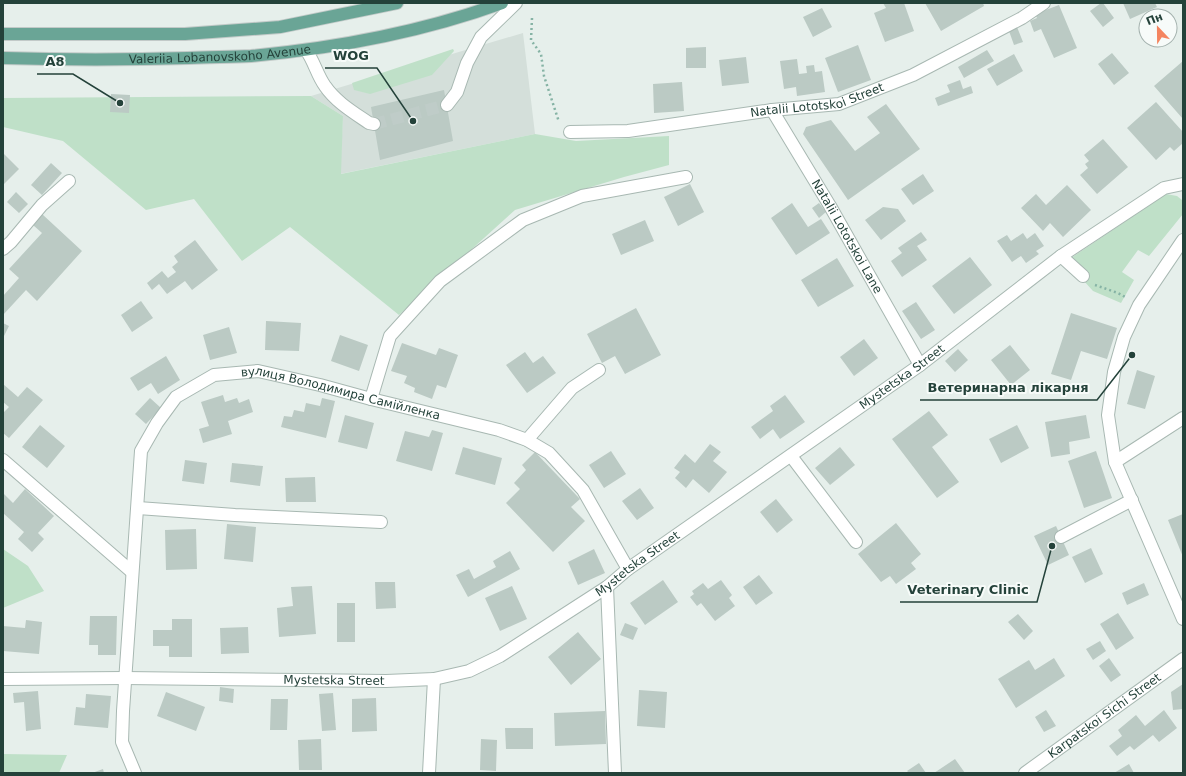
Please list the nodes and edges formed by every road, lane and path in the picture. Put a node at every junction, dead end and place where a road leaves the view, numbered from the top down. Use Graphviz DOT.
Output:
graph roads {
  1 [pos="397,3"];
  2 [pos="502,3"];
  3 [pos="516,3"];
  4 [pos="1044,3"];
  5 [pos="532,18"];
  6 [pos="3,34"];
  7 [pos="306,50"];
  8 [pos="3,58"];
  9 [pos="447,105"];
  10 [pos="772,110"];
  11 [pos="374,124"];
  12 [pos="570,132"];
  13 [pos="686,177"];
  14 [pos="69,181"];
  15 [pos="1183,184"];
  16 [pos="1183,240"];
  17 [pos="3,249"];
  18 [pos="1062,256"];
  19 [pos="1083,276"];
  20 [pos="1139,305"];
  21 [pos="920,365"];
  22 [pos="599,370"];
  23 [pos="371,399"];
  24 [pos="1183,418"];
  25 [pos="527,440"];
  26 [pos="791,456"];
  27 [pos="3,460"];
  28 [pos="1115,462"];
  29 [pos="1132,500"];
  30 [pos="138,508"];
  31 [pos="381,522"];
  32 [pos="1061,537"];
  33 [pos="856,542"];
  34 [pos="628,569"];
  35 [pos="132,572"];
  36 [pos="607,587"];
  37 [pos="1183,619"];
  38 [pos="1183,658"];
  39 [pos="124,678"];
  40 [pos="434,678"];
  41 [pos="3,679"];
  42 [pos="135,773"];
  43 [pos="429,773"];
  44 [pos="615,773"];
  45 [pos="1026,773"];
  1 -- 6 [label="main road, Valeriia Lobanovskoho Avenue"];
  2 -- 7 [label="main road, Valeriia Lobanovskoho Avenue"];
  3 -- 9 [label="street"];
  4 -- 10 [label="street, Natalii Lototskoi Street"];
  5 -- 12 [label="path"];
  7 -- 8 [label="main road, Valeriia Lobanovskoho Avenue"];
  7 -- 11 [label="street"];
  10 -- 12 [label="street, Natalii Lototskoi Street"];
  10 -- 21 [label="street, Natalii Lototskoi Lane"];
  13 -- 23 [label="street"];
  14 -- 17 [label="street"];
  15 -- 18 [label="street, Mystetska Street"];
  16 -- 20 [label="street"];
  18 -- 19 [label="street"];
  18 -- 21 [label="street, Mystetska Street"];
  19 -- 20 [label="path"];
  20 -- 28 [label="street"];
  21 -- 26 [label="street, Mystetska Street"];
  22 -- 25 [label="street"];
  23 -- 25 [label="street, вулиця Володимира Самійленка"];
  23 -- 30 [label="street, вулиця Володимира Самійленка"];
  24 -- 28 [label="street"];
  25 -- 34 [label="street, вулиця Володимира Самійленка"];
  26 -- 33 [label="street"];
  26 -- 34 [label="street, Mystetska Street"];
  27 -- 35 [label="street"];
  28 -- 29 [label="street"];
  29 -- 32 [label="street"];
  29 -- 37 [label="street"];
  30 -- 31 [label="street"];
  30 -- 35 [label="street, вулиця Володимира Самійленка"];
  34 -- 36 [label="street, Mystetska Street"];
  35 -- 39 [label="street, вулиця Володимира Самійленка"];
  36 -- 40 [label="street, Mystetska Street"];
  36 -- 44 [label="street"];
  38 -- 45 [label="street, Karpatskoi Sichi Street"];
  39 -- 40 [label="street, Mystetska Street"];
  39 -- 41 [label="street, Mystetska Street"];
  39 -- 42 [label="street, вулиця Володимира Самійленка"];
  40 -- 43 [label="street"];
}
